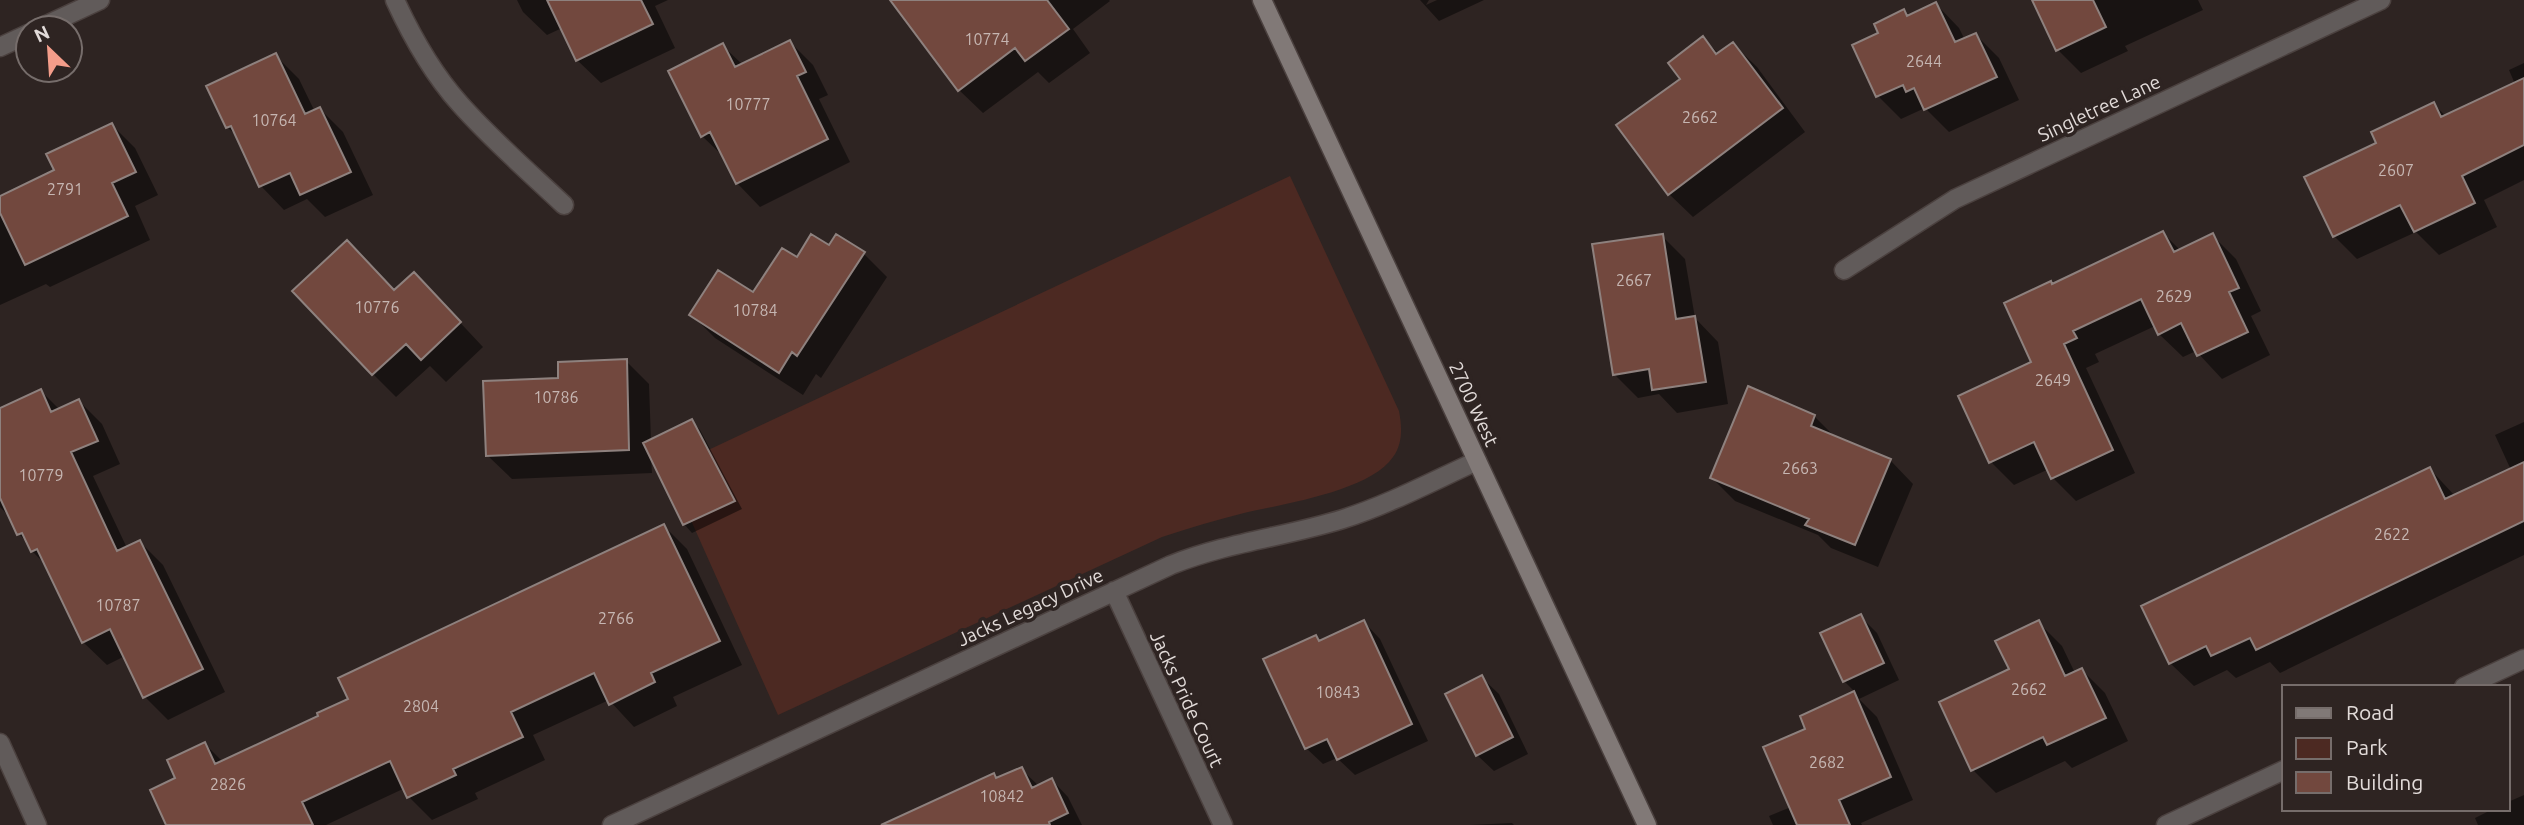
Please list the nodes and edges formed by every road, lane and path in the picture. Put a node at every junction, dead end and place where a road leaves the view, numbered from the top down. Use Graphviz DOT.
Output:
graph roads {
  1 [pos="100,0"];
  2 [pos="395,0"];
  3 [pos="1262,0"];
  4 [pos="2381,0"];
  5 [pos="70,14"];
  6 [pos="564,205"];
  7 [pos="1844,270"];
  8 [pos="1477,461"];
  9 [pos="1114,591"];
  10 [pos="2524,659"];
  11 [pos="2468,685"];
  12 [pos="0,743"];
  13 [pos="2282,771"];
  14 [pos="37,825"];
  15 [pos="612,825"];
  16 [pos="1223,825"];
  17 [pos="1647,825"];
  18 [pos="2166,825"];
  1 -- 5 [label="street"];
  2 -- 6 [label="street"];
  3 -- 8 [label="main road, 2700 West"];
  4 -- 7 [label="street, Singletree Lane"];
  8 -- 9 [label="street, Jacks Legacy Drive"];
  8 -- 17 [label="main road, 2700 West"];
  9 -- 15 [label="street, Jacks Legacy Drive"];
  9 -- 16 [label="street, Jacks Pride Court"];
  10 -- 11 [label="street"];
  12 -- 14 [label="street"];
  13 -- 18 [label="street"];
}
